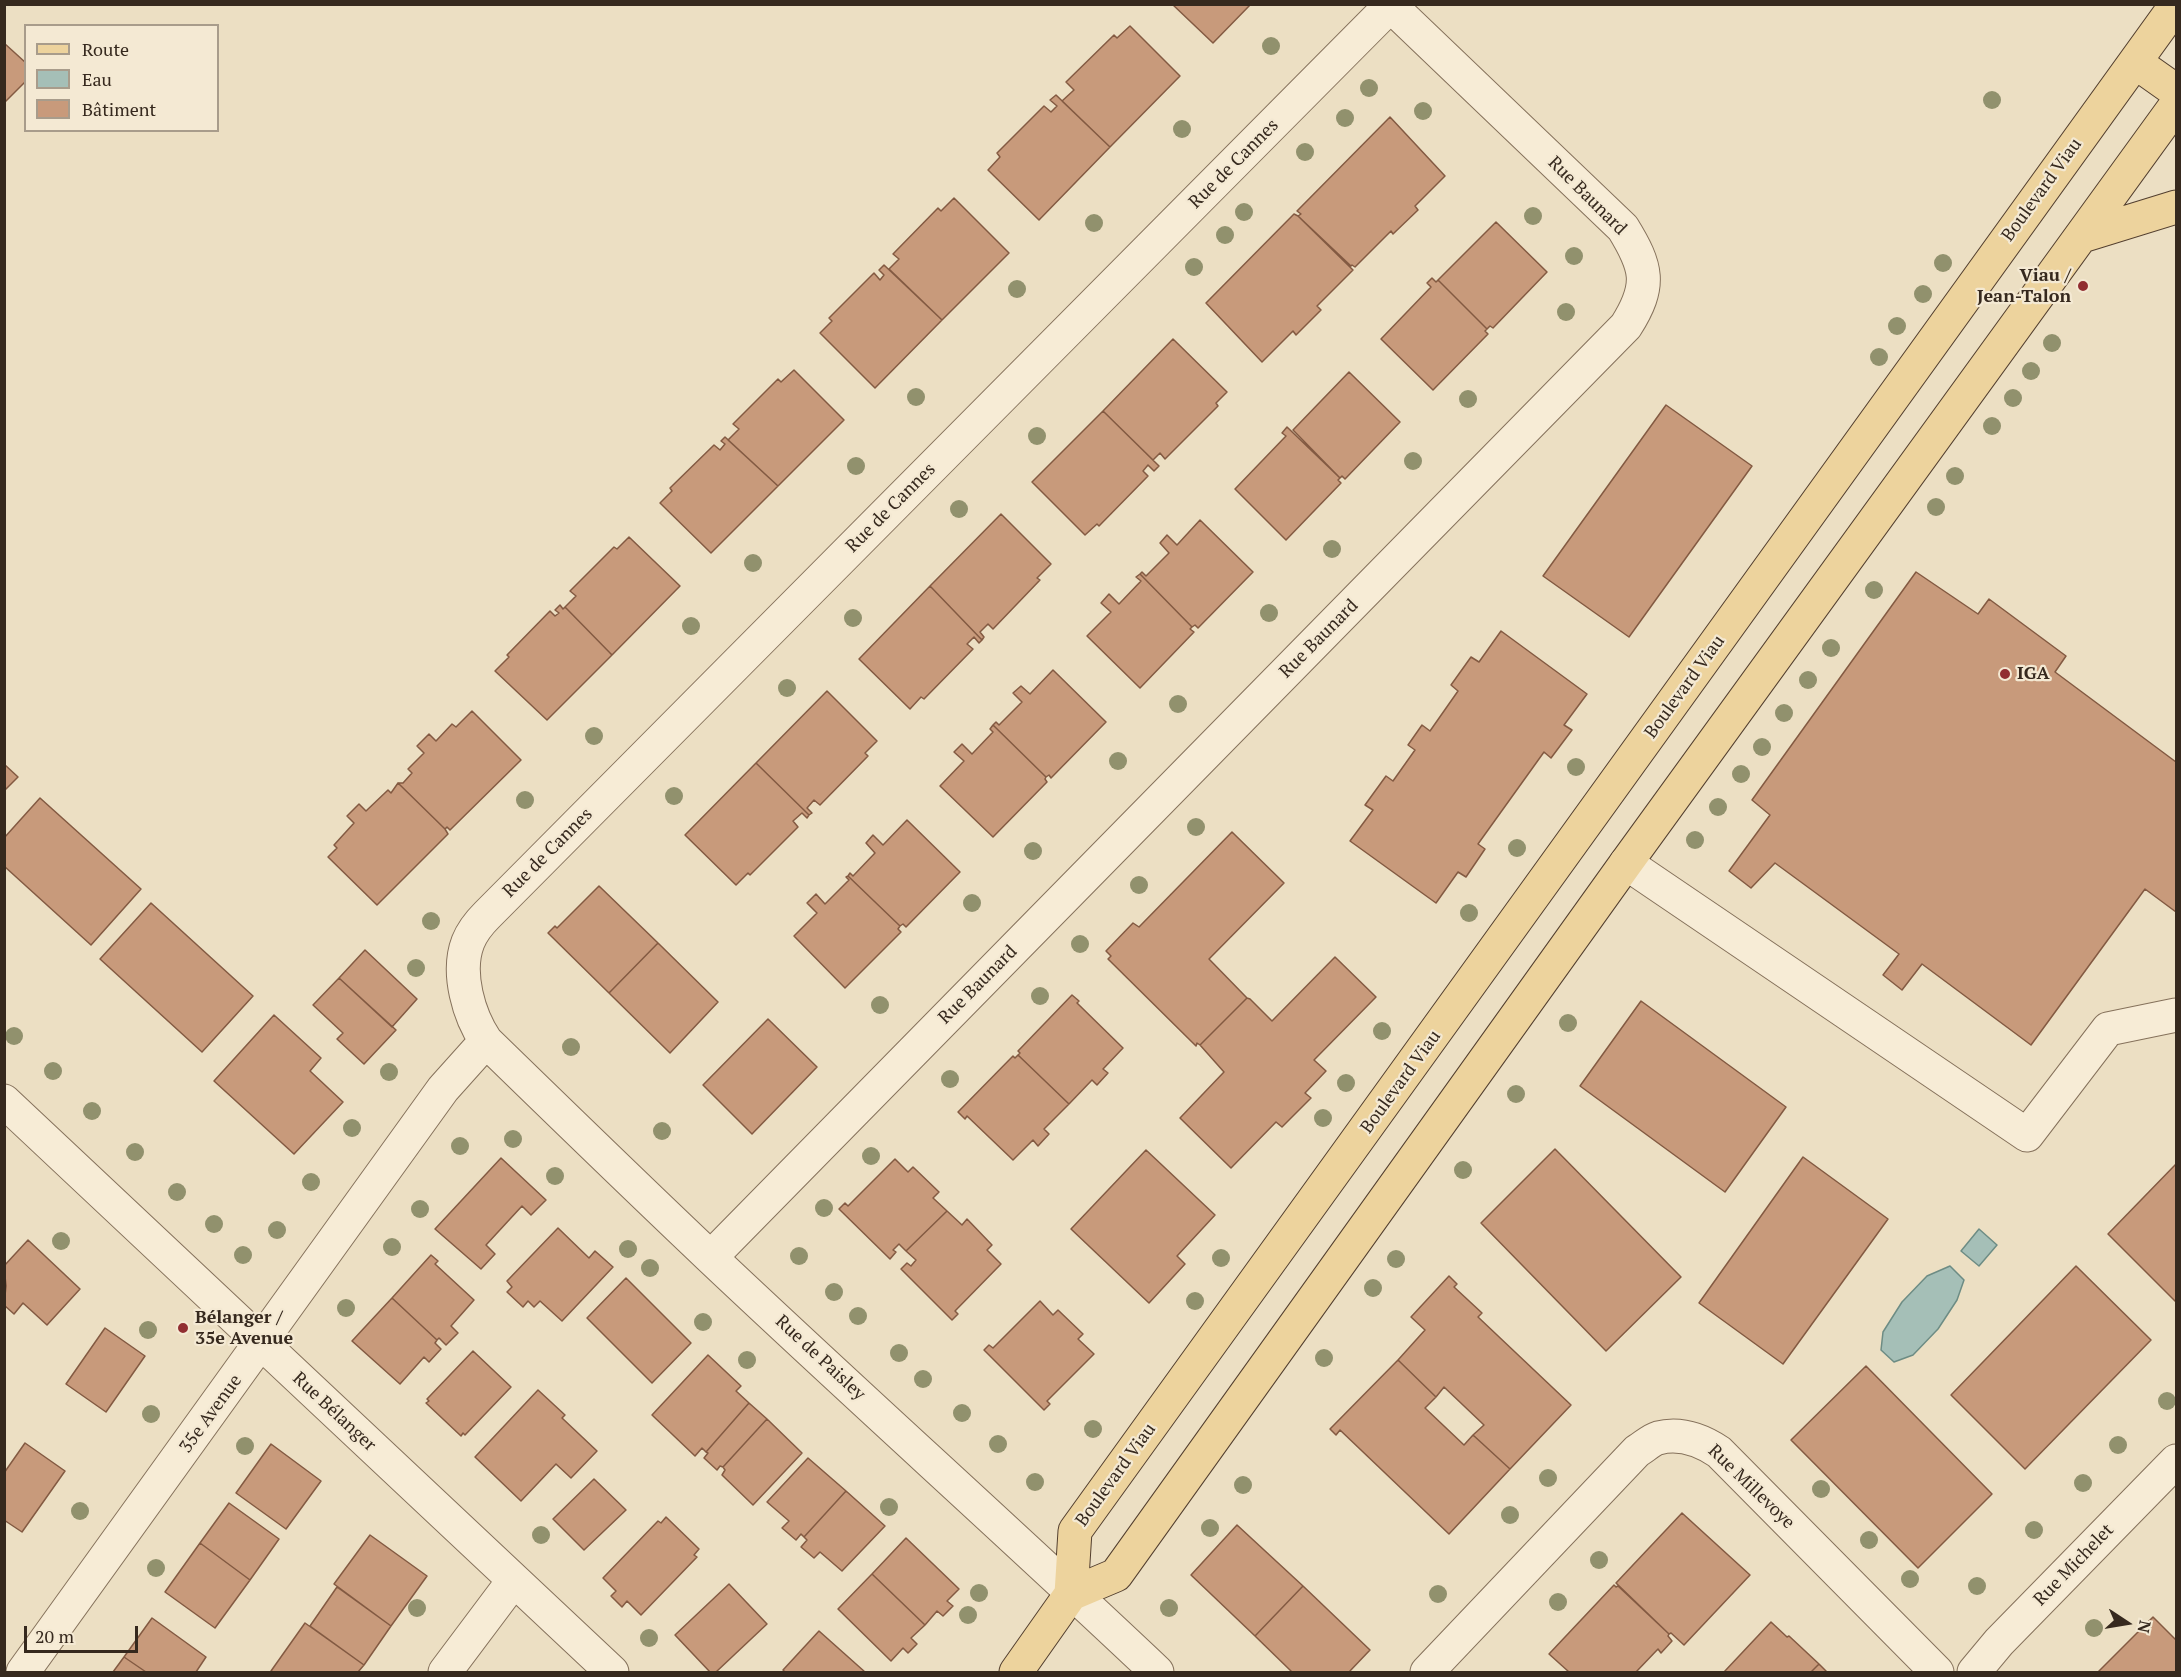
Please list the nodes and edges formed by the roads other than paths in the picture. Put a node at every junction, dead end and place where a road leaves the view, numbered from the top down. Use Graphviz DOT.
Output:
graph roads {
  1 [pos="1392,5"];
  2 [pos="2176,5"];
  3 [pos="2135,62"];
  4 [pos="2176,91"];
  5 [pos="2176,105"];
  6 [pos="2176,207"];
  7 [pos="2082,237"];
  8 [pos="1626,863"];
  9 [pos="2176,1015"];
  10 [pos="486,1041"];
  11 [pos="4,1101"];
  12 [pos="711,1257"];
  13 [pos="261,1344"];
  14 [pos="2176,1461"];
  15 [pos="514,1580"];
  16 [pos="1071,1594"];
  17 [pos="23,1672"];
  18 [pos="445,1672"];
  19 [pos="612,1672"];
  20 [pos="1016,1672"];
  21 [pos="1156,1672"];
  22 [pos="1427,1672"];
  23 [pos="1937,1672"];
  24 [pos="1974,1672"];
  1 -- 10 [label="street, Rue de Cannes"];
  1 -- 12 [label="street, Rue Baunard"];
  2 -- 3 [label="main road, Boulevard Viau"];
  3 -- 4 [label="main road"];
  3 -- 16 [label="main road, Boulevard Viau"];
  5 -- 7 [label="main road"];
  6 -- 7 [label="main road"];
  7 -- 8 [label="main road"];
  8 -- 9 [label="street"];
  8 -- 16 [label="main road"];
  10 -- 12 [label="street, Rue de Paisley"];
  10 -- 13 [label="street, 35e Avenue"];
  11 -- 13 [label="street, Rue Bélanger"];
  12 -- 16 [label="street, Rue de Paisley"];
  13 -- 15 [label="street, Rue Bélanger"];
  13 -- 17 [label="street, 35e Avenue"];
  14 -- 24 [label="street, Rue Michelet"];
  15 -- 18 [label="street"];
  15 -- 19 [label="street, Rue Bélanger"];
  16 -- 20 [label="main road"];
  16 -- 21 [label="street, Rue de Paisley"];
  22 -- 23 [label="street, Rue Millevoye"];
}
